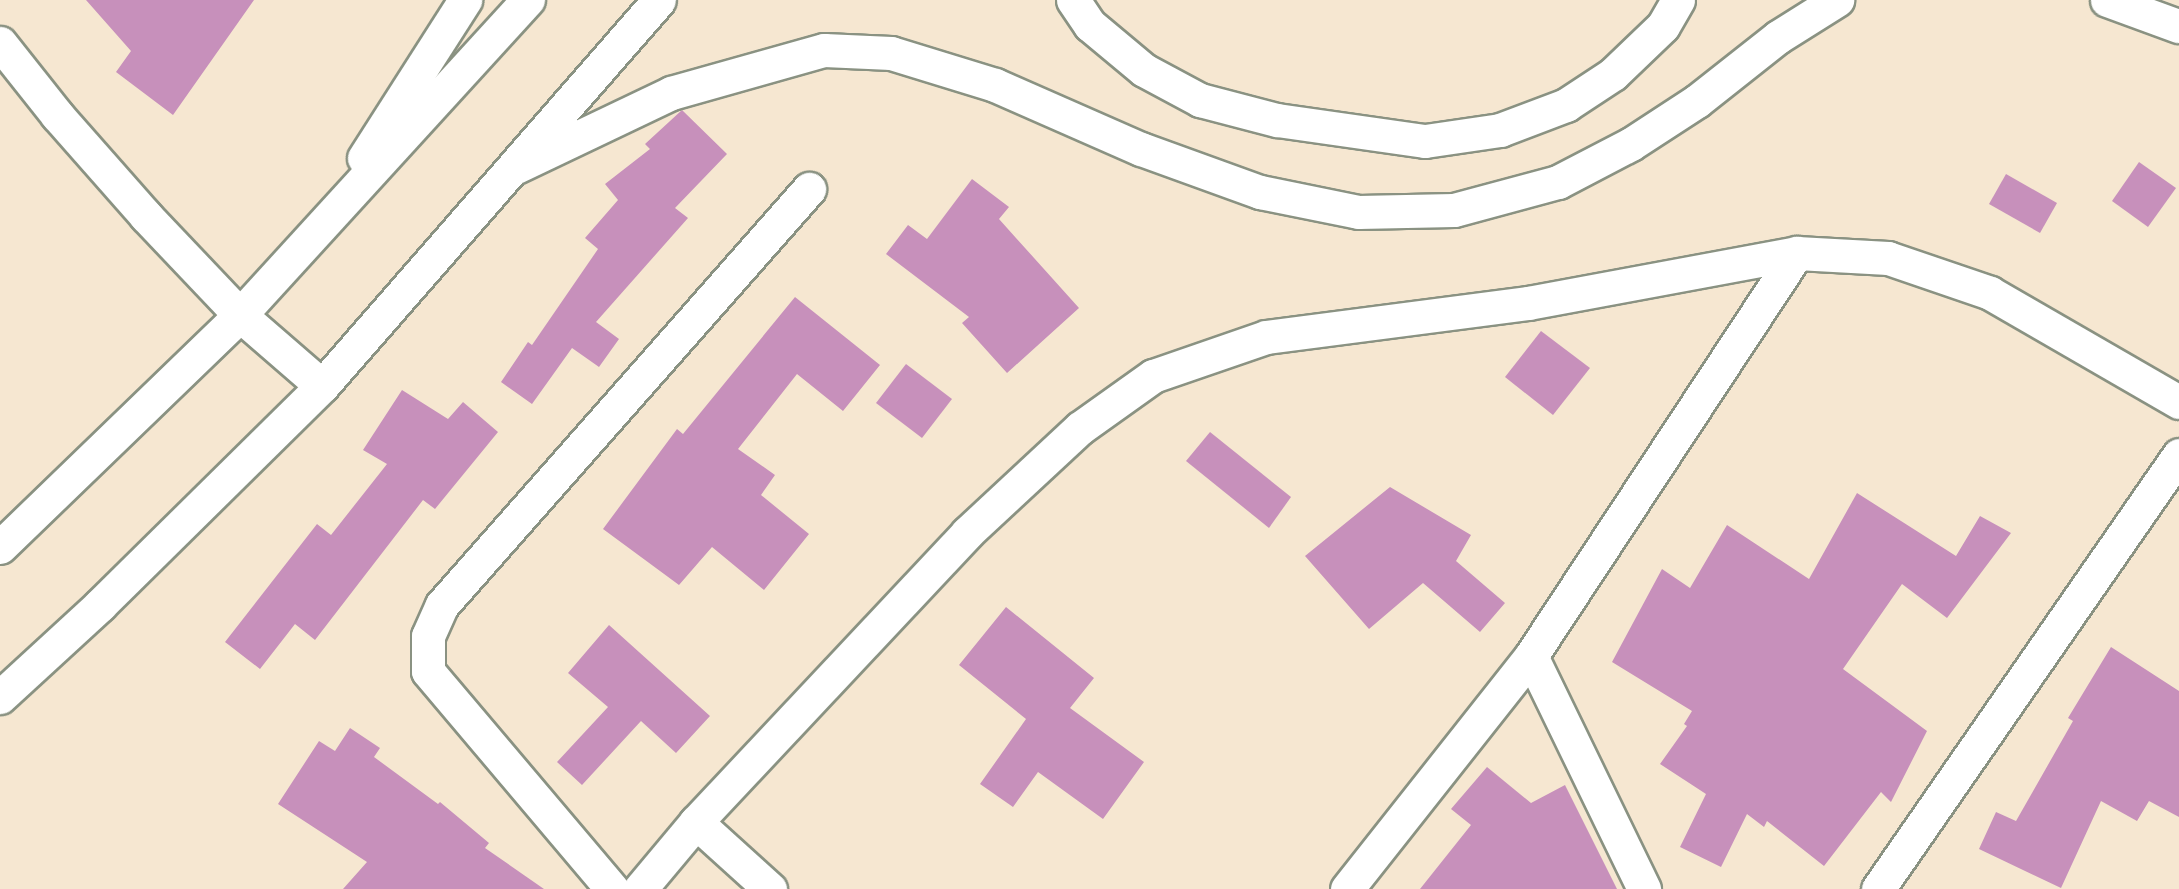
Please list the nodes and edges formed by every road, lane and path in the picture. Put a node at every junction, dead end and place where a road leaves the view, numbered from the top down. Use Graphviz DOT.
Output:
graph roads {
  1 [pos="465,0"];
  2 [pos="528,0"];
  3 [pos="659,0"];
  4 [pos="1072,0"];
  5 [pos="1678,0"];
  6 [pos="1837,0"];
  7 [pos="2106,0"];
  8 [pos="2178,26"];
  9 [pos="0,43"];
  10 [pos="516,167"];
  11 [pos="808,189"];
  12 [pos="335,209"];
  13 [pos="1797,253"];
  14 [pos="240,315"];
  15 [pos="322,386"];
  16 [pos="2179,402"];
  17 [pos="2179,455"];
  18 [pos="0,547"];
  19 [pos="1531,656"];
  20 [pos="0,697"];
  21 [pos="696,822"];
  22 [pos="612,889"];
  23 [pos="640,889"];
  24 [pos="770,889"];
  25 [pos="1347,889"];
  26 [pos="1644,889"];
  27 [pos="1878,889"];
  1 -- 12 [label="main road"];
  2 -- 12 [label="main road"];
  3 -- 10 [label="main road"];
  4 -- 5 [label="main road"];
  6 -- 10 [label="main road"];
  7 -- 8 [label="main road"];
  9 -- 14 [label="main road"];
  10 -- 15 [label="main road"];
  11 -- 22 [label="main road"];
  12 -- 14 [label="main road"];
  13 -- 16 [label="main road"];
  13 -- 19 [label="main road"];
  13 -- 21 [label="main road"];
  14 -- 15 [label="main road"];
  14 -- 18 [label="main road"];
  15 -- 20 [label="main road"];
  17 -- 27 [label="main road"];
  19 -- 25 [label="main road"];
  19 -- 26 [label="main road"];
  21 -- 23 [label="main road"];
  21 -- 24 [label="main road"];
}
